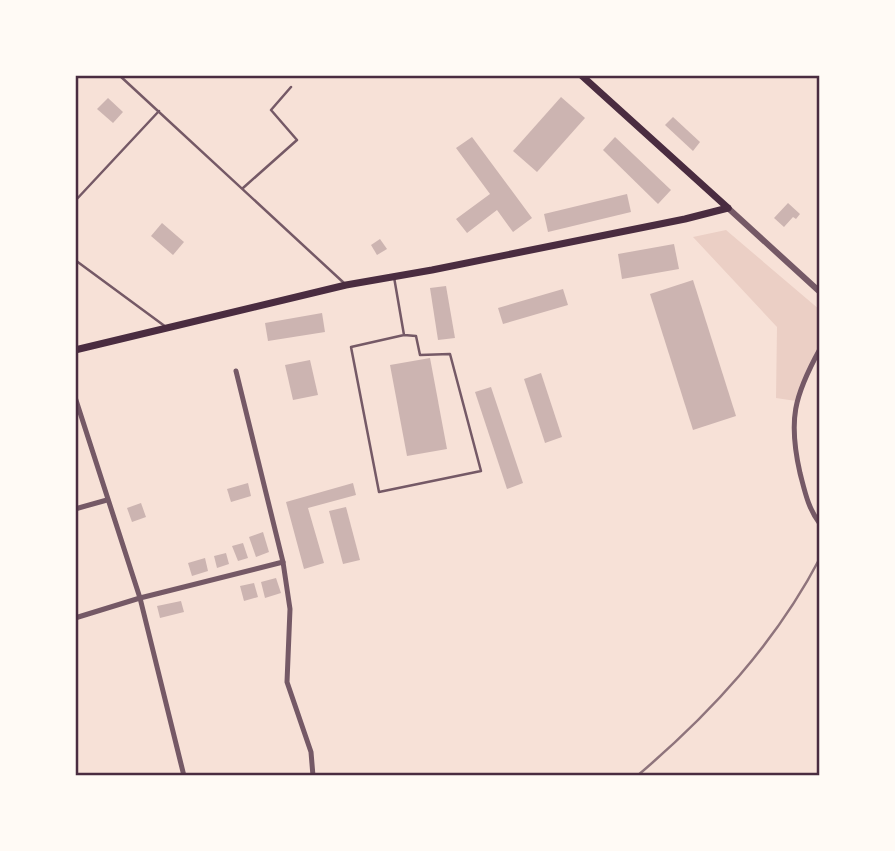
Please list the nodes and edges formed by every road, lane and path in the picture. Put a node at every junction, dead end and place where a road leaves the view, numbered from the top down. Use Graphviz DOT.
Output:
graph roads {
  1 [pos="119,75"];
  2 [pos="581,75"];
  3 [pos="291,87"];
  4 [pos="159,111"];
  5 [pos="243,188"];
  6 [pos="75,201"];
  7 [pos="728,208"];
  8 [pos="75,260"];
  9 [pos="394,277"];
  10 [pos="346,285"];
  11 [pos="820,292"];
  12 [pos="166,327"];
  13 [pos="404,335"];
  14 [pos="820,349"];
  15 [pos="75,350"];
  16 [pos="236,371"];
  17 [pos="75,397"];
  18 [pos="107,500"];
  19 [pos="75,509"];
  20 [pos="820,524"];
  21 [pos="283,562"];
  22 [pos="140,598"];
  23 [pos="75,618"];
  24 [pos="184,776"];
  25 [pos="313,776"];
  1 -- 4 [label="lane"];
  2 -- 7 [label="main road"];
  3 -- 5 [label="lane"];
  4 -- 5 [label="lane"];
  4 -- 6 [label="lane"];
  5 -- 10 [label="lane"];
  7 -- 9 [label="main road"];
  7 -- 11 [label="street"];
  8 -- 12 [label="lane"];
  9 -- 10 [label="main road"];
  9 -- 13 [label="lane"];
  10 -- 12 [label="main road"];
  12 -- 15 [label="main road"];
  13 -- 13 [label="lane"];
  14 -- 20 [label="street"];
  16 -- 21 [label="street"];
  17 -- 18 [label="street"];
  18 -- 19 [label="street"];
  18 -- 22 [label="street"];
  21 -- 22 [label="street"];
  21 -- 25 [label="street"];
  22 -- 23 [label="street"];
  22 -- 24 [label="street"];
}
